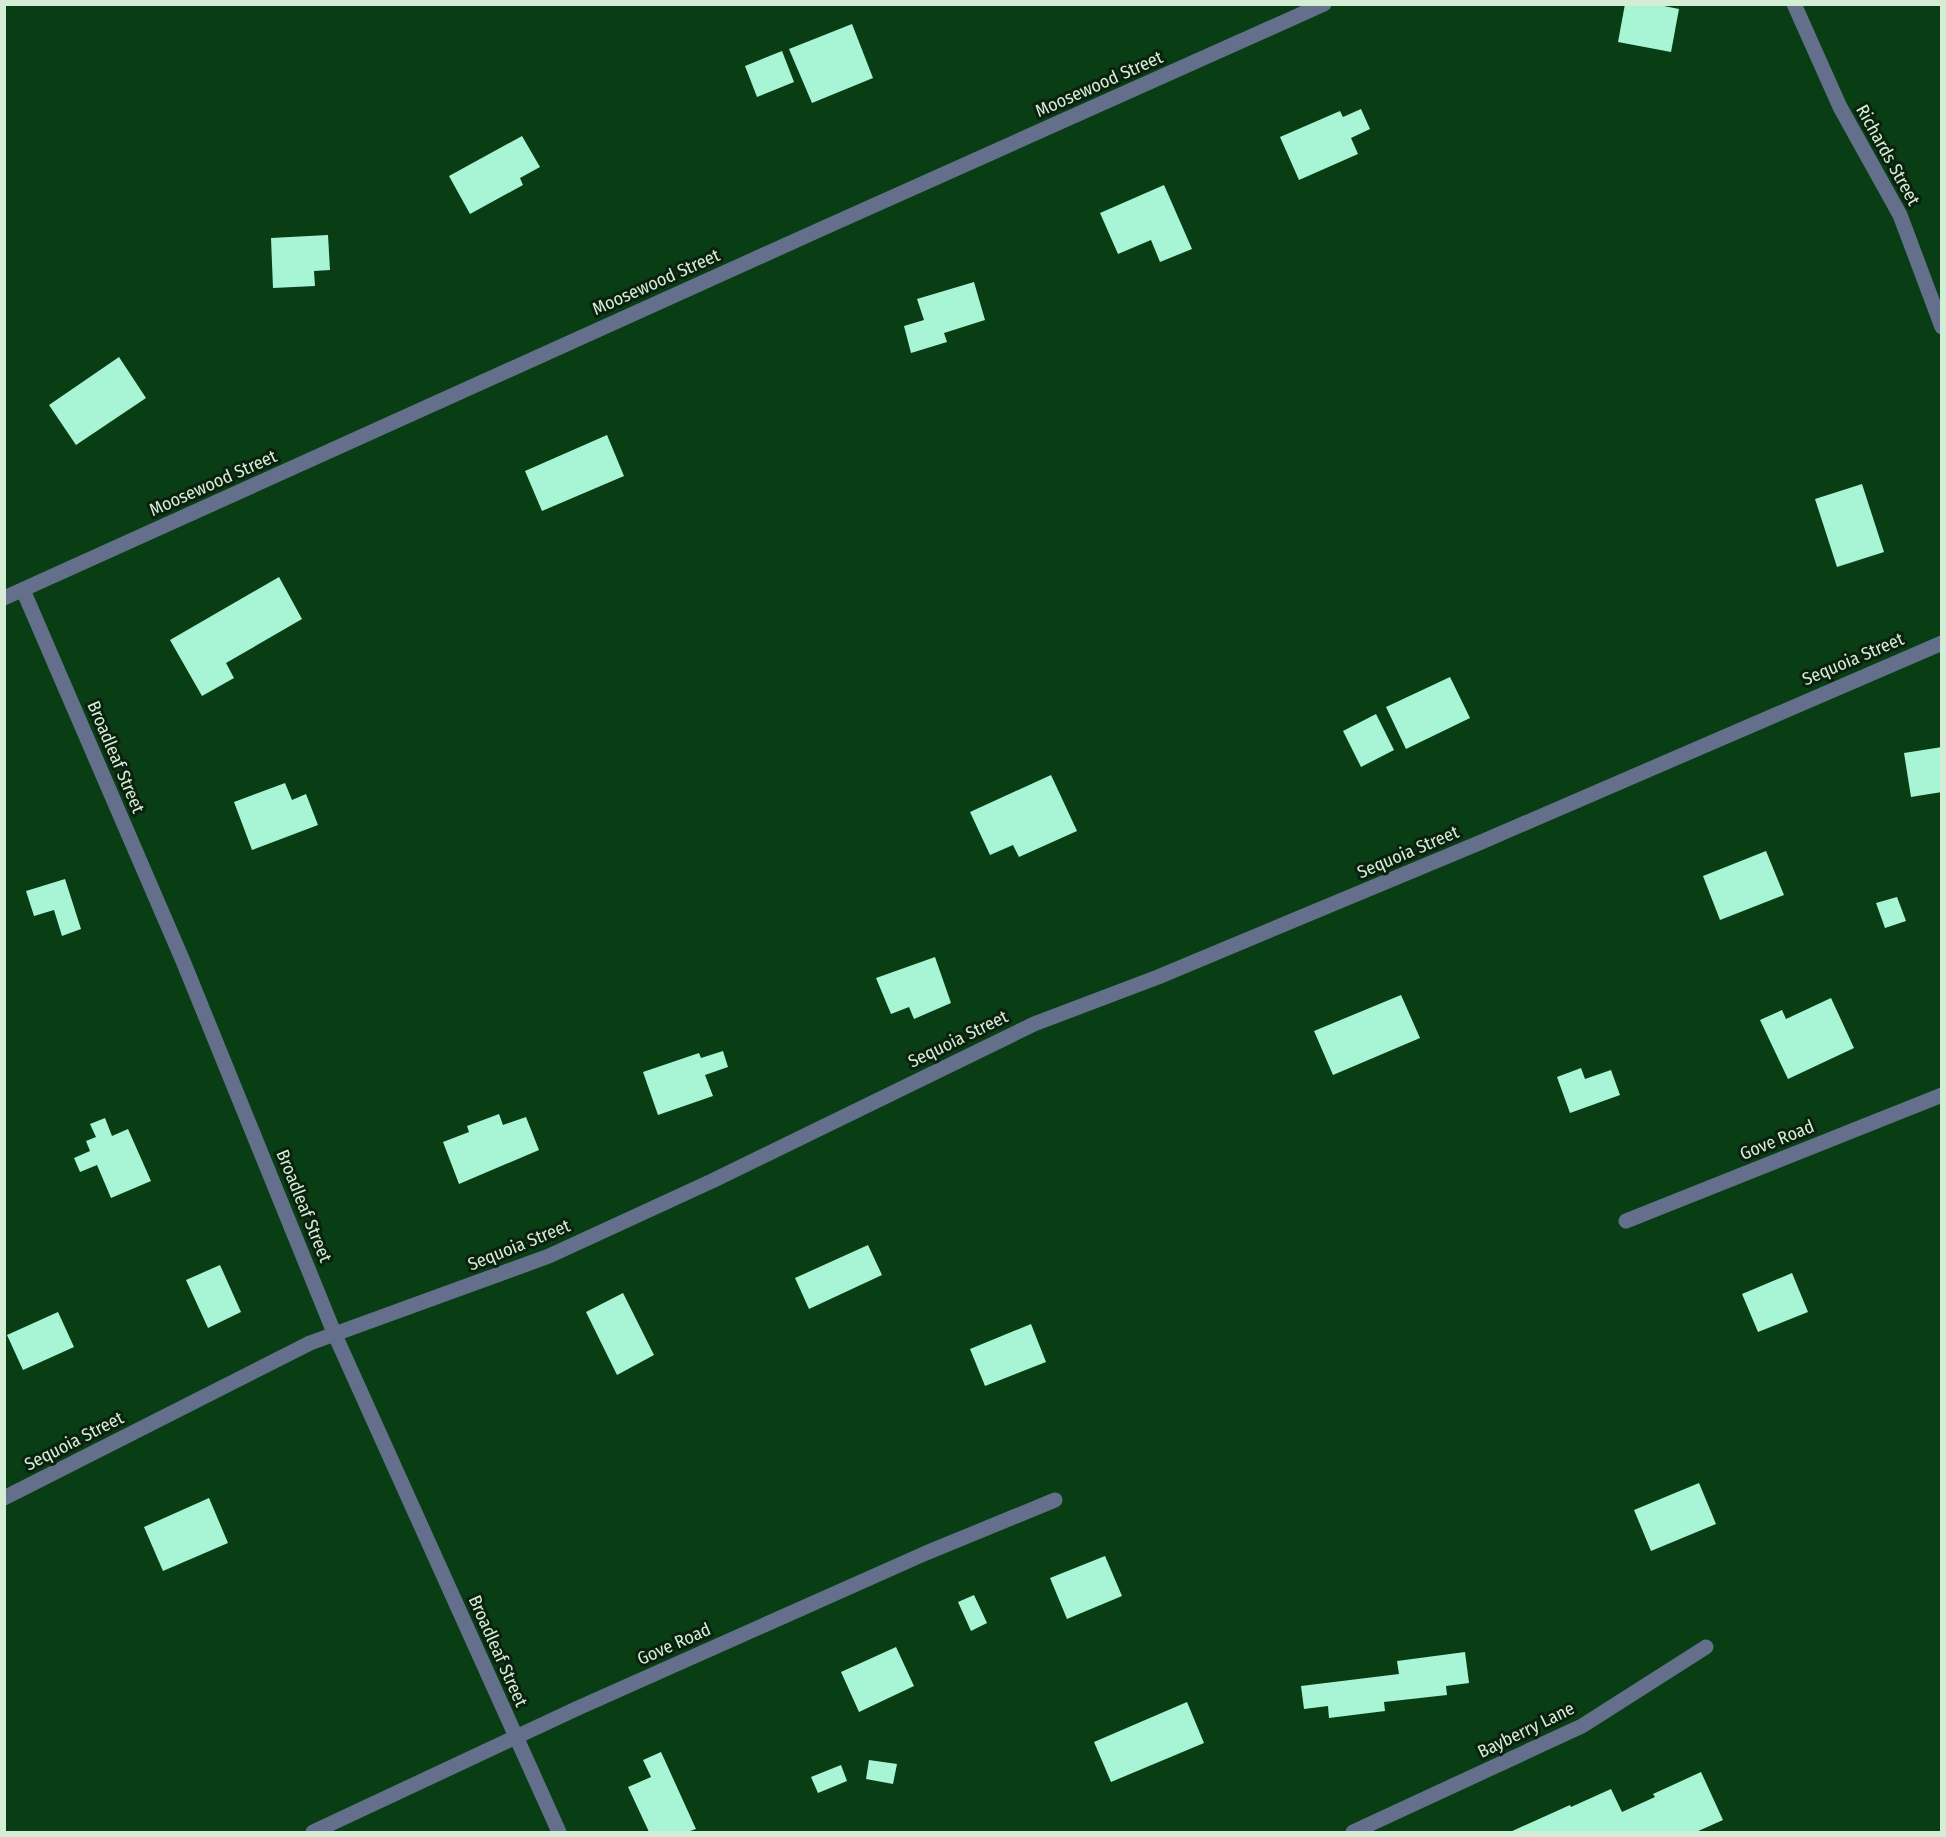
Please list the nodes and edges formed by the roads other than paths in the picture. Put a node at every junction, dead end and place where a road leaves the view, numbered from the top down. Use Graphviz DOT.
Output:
graph roads {
  1 [pos="1324,4"];
  2 [pos="1794,4"];
  3 [pos="1941,327"];
  4 [pos="23,590"];
  5 [pos="4,598"];
  6 [pos="1941,643"];
  7 [pos="1941,1095"];
  8 [pos="1626,1221"];
  9 [pos="335,1335"];
  10 [pos="4,1498"];
  11 [pos="1055,1500"];
  12 [pos="1706,1647"];
  13 [pos="516,1737"];
  14 [pos="313,1833"];
  15 [pos="559,1833"];
  16 [pos="1353,1833"];
  1 -- 4 [label="street, Moosewood Street"];
  2 -- 3 [label="street, Richards Street"];
  4 -- 5 [label="street, Moosewood Street"];
  4 -- 9 [label="street, Broadleaf Street"];
  6 -- 9 [label="street, Sequoia Street"];
  7 -- 8 [label="street, Gove Road"];
  9 -- 10 [label="street, Sequoia Street"];
  9 -- 13 [label="street, Broadleaf Street"];
  11 -- 13 [label="street, Gove Road"];
  12 -- 16 [label="street, Bayberry Lane"];
  13 -- 14 [label="street, Gove Road"];
  13 -- 15 [label="street, Broadleaf Street"];
}
